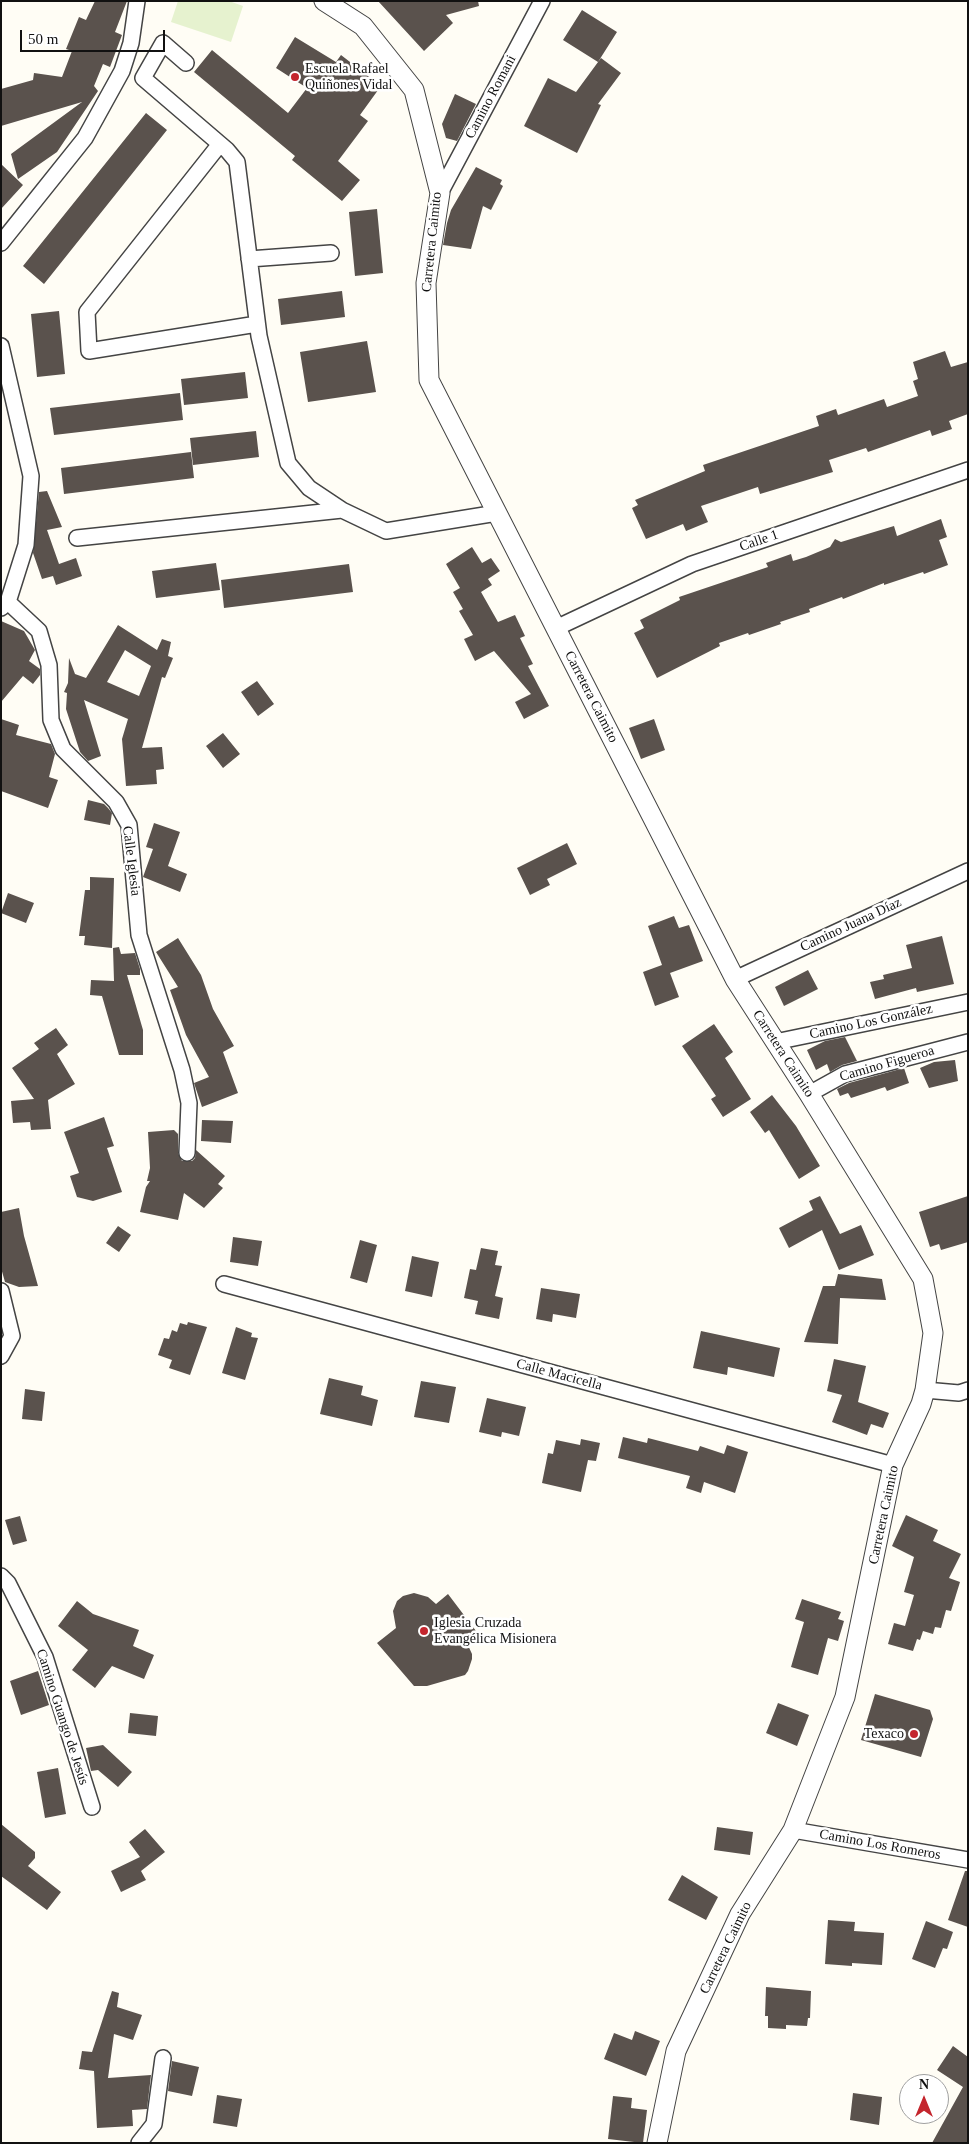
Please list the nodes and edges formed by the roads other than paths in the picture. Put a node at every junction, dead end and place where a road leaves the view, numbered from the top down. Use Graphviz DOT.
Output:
graph roads {
  1 [pos="137,1"];
  2 [pos="324,1"];
  3 [pos="542,1"];
  4 [pos="186,63"];
  5 [pos="220,144"];
  6 [pos="440,193"];
  7 [pos="1,243"];
  8 [pos="331,253"];
  9 [pos="249,259"];
  10 [pos="257,324"];
  11 [pos="1,346"];
  12 [pos="968,470"];
  13 [pos="342,510"];
  14 [pos="498,513"];
  15 [pos="77,538"];
  16 [pos="5,605"];
  17 [pos="556,628"];
  18 [pos="968,871"];
  19 [pos="735,979"];
  20 [pos="968,1002"];
  21 [pos="774,1042"];
  22 [pos="968,1042"];
  23 [pos="809,1094"];
  24 [pos="187,1153"];
  25 [pos="224,1284"];
  26 [pos="1,1291"];
  27 [pos="1,1356"];
  28 [pos="925,1390"];
  29 [pos="968,1390"];
  30 [pos="893,1466"];
  31 [pos="1,1576"];
  32 [pos="92,1807"];
  33 [pos="793,1830"];
  34 [pos="968,1860"];
  35 [pos="163,2058"];
  36 [pos="139,2143"];
  37 [pos="656,2143"];
  1 -- 7 [label="street"];
  2 -- 6 [label="street, Carretera Caimito"];
  3 -- 6 [label="street, Camino Romani"];
  4 -- 5 [label="street"];
  5 -- 9 [label="street"];
  5 -- 10 [label="street"];
  6 -- 14 [label="street, Carretera Caimito"];
  8 -- 9 [label="street"];
  9 -- 10 [label="street"];
  10 -- 13 [label="street"];
  11 -- 16 [label="street"];
  12 -- 17 [label="street, Calle 1"];
  13 -- 14 [label="street"];
  13 -- 15 [label="street"];
  14 -- 17 [label="street, Carretera Caimito"];
  16 -- 24 [label="street, Calle Iglesia"];
  17 -- 19 [label="street, Carretera Caimito"];
  18 -- 19 [label="street, Camino Juana Díaz"];
  19 -- 21 [label="street, Carretera Caimito"];
  20 -- 21 [label="street, Camino Los González"];
  21 -- 23 [label="street, Carretera Caimito"];
  22 -- 23 [label="street, Camino Figueroa"];
  23 -- 28 [label="street, Carretera Caimito"];
  25 -- 30 [label="street, Calle Macicella"];
  26 -- 27 [label="street"];
  28 -- 29 [label="street"];
  28 -- 30 [label="street, Carretera Caimito"];
  30 -- 33 [label="street, Carretera Caimito"];
  31 -- 32 [label="street, Camino Guango de Jesús"];
  33 -- 34 [label="street, Camino Los Romeros"];
  33 -- 37 [label="street, Carretera Caimito"];
  35 -- 36 [label="street"];
}
